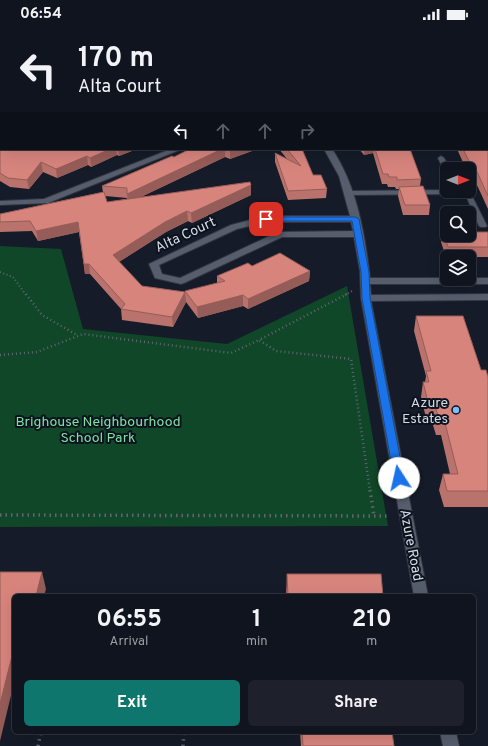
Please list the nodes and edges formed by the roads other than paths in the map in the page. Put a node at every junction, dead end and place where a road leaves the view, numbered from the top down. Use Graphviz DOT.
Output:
graph roads {
  1 [pos="175,150"];
  2 [pos="329,150"];
  3 [pos="441,158"];
  4 [pos="443,162"];
  5 [pos="440,192"];
  6 [pos="350,193"];
  7 [pos="470,198"];
  8 [pos="0,203"];
  9 [pos="355,219"];
  10 [pos="482,226"];
  11 [pos="358,234"];
  12 [pos="366,281"];
  13 [pos="488,281"];
  14 [pos="488,297"];
  15 [pos="366,298"];
  16 [pos="421,594"];
  17 [pos="448,734"];
  18 [pos="451,746"];
  1 -- 8 [label="street"];
  2 -- 6 [label="street, Azure Road"];
  3 -- 4 [label="lane"];
  5 -- 6 [label="lane"];
  6 -- 9 [label="street, Azure Road"];
  7 -- 10 [label="lane"];
  9 -- 11 [label="street, Azure Road"];
  9 -- 11 [label="street, Alta Court"];
  11 -- 12 [label="street, Azure Road"];
  12 -- 13 [label="street"];
  12 -- 15 [label="street, Azure Road"];
  14 -- 15 [label="street"];
  15 -- 16 [label="street, Azure Road"];
  17 -- 18 [label="street"];
}
